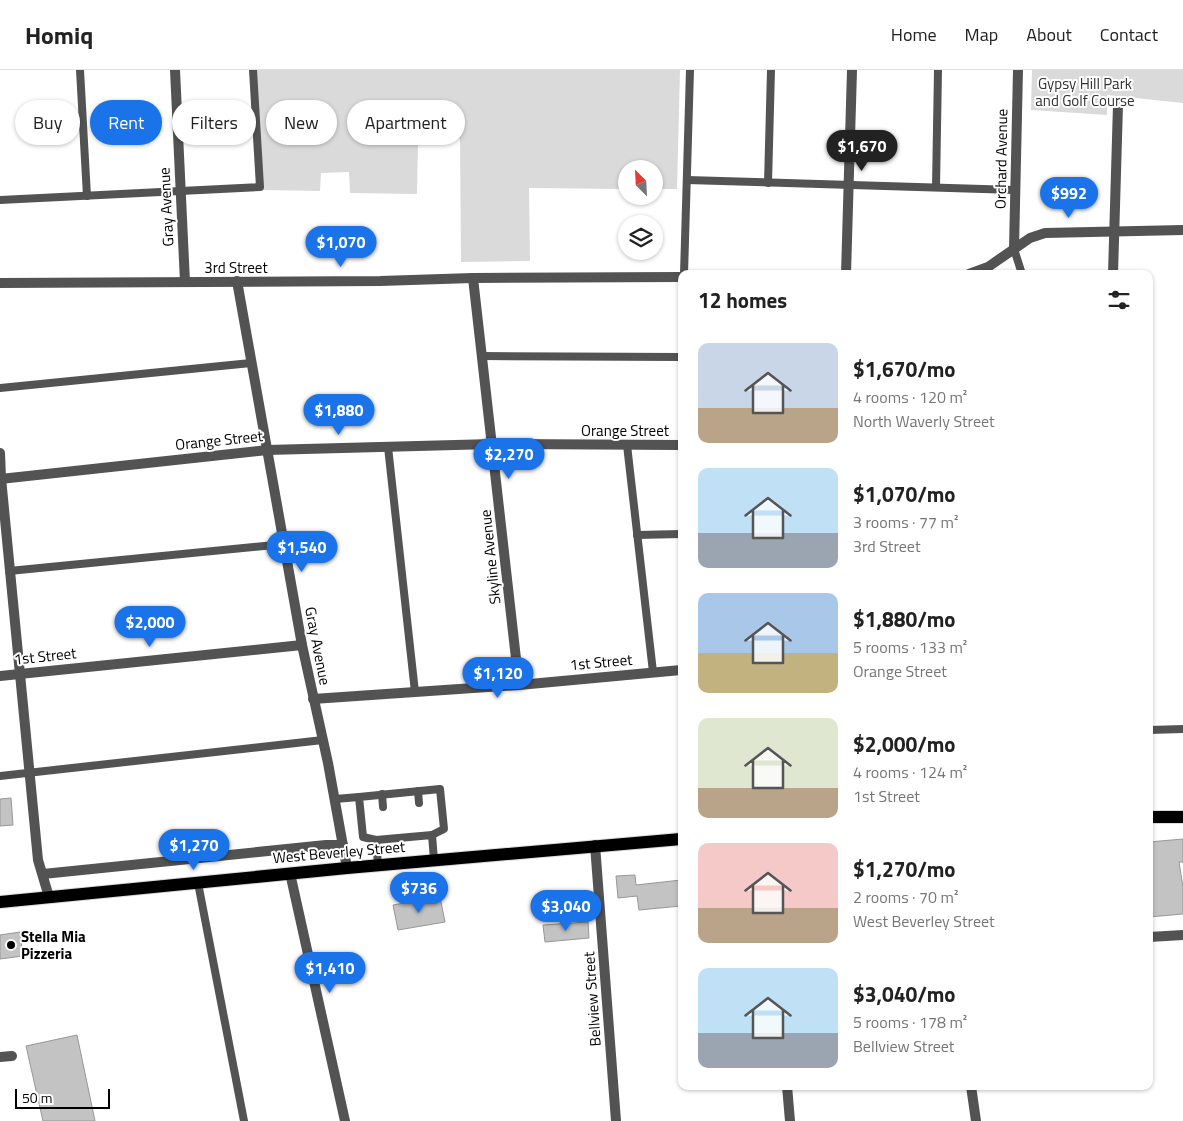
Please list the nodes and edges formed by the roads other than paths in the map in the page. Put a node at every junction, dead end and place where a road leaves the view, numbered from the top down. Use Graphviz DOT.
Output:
graph roads {
  1 [pos="80,70"];
  2 [pos="175,70"];
  3 [pos="253,70"];
  4 [pos="690,70"];
  5 [pos="771,70"];
  6 [pos="852,70"];
  7 [pos="938,70"];
  8 [pos="1018,70"];
  9 [pos="1118,104"];
  10 [pos="687,180"];
  11 [pos="768,183"];
  12 [pos="849,185"];
  13 [pos="936,187"];
  14 [pos="1015,190"];
  15 [pos="180,191"];
  16 [pos="87,196"];
  17 [pos="0,200"];
  18 [pos="1183,230"];
  19 [pos="1114,231"];
  20 [pos="1014,250"];
  21 [pos="684,270"];
  22 [pos="846,270"];
  23 [pos="982,270"];
  24 [pos="1021,270"];
  25 [pos="1113,270"];
  26 [pos="678,277"];
  27 [pos="473,278"];
  28 [pos="237,281"];
  29 [pos="0,282"];
  30 [pos="185,282"];
  31 [pos="482,356"];
  32 [pos="678,357"];
  33 [pos="251,363"];
  34 [pos="0,388"];
  35 [pos="492,444"];
  36 [pos="627,445"];
  37 [pos="678,445"];
  38 [pos="388,447"];
  39 [pos="267,450"];
  40 [pos="0,453"];
  41 [pos="0,478"];
  42 [pos="678,534"];
  43 [pos="637,535"];
  44 [pos="284,544"];
  45 [pos="9,571"];
  46 [pos="302,645"];
  47 [pos="678,670"];
  48 [pos="653,672"];
  49 [pos="20,673"];
  50 [pos="0,676"];
  51 [pos="519,685"];
  52 [pos="415,692"];
  53 [pos="313,699"];
  54 [pos="1183,729"];
  55 [pos="1153,730"];
  56 [pos="323,740"];
  57 [pos="29,772"];
  58 [pos="0,776"];
  59 [pos="418,791"];
  60 [pos="382,794"];
  61 [pos="359,796"];
  62 [pos="335,799"];
  63 [pos="419,803"];
  64 [pos="383,807"];
  65 [pos="1183,816"];
  66 [pos="1153,817"];
  67 [pos="422,827"];
  68 [pos="385,830"];
  69 [pos="432,835"];
  70 [pos="422,836"];
  71 [pos="385,839"];
  72 [pos="678,839"];
  73 [pos="376,840"];
  74 [pos="344,845"];
  75 [pos="596,845"];
  76 [pos="434,860"];
  77 [pos="378,865"];
  78 [pos="347,868"];
  79 [pos="290,873"];
  80 [pos="43,874"];
  81 [pos="198,883"];
  82 [pos="49,897"];
  83 [pos="0,902"];
  84 [pos="1183,935"];
  85 [pos="1153,937"];
  86 [pos="12,1056"];
  87 [pos="0,1057"];
  88 [pos="787,1090"];
  89 [pos="972,1090"];
  90 [pos="244,1121"];
  91 [pos="345,1121"];
  92 [pos="616,1121"];
  93 [pos="790,1121"];
  94 [pos="976,1121"];
  1 -- 16 [label="lane"];
  2 -- 15 [label="street, Gray Avenue"];
  3 -- 15 [label="lane"];
  4 -- 10 [label="lane"];
  5 -- 11 [label="lane"];
  6 -- 12 [label="street"];
  7 -- 13 [label="lane"];
  8 -- 14 [label="street, Orchard Avenue"];
  9 -- 19 [label="street"];
  10 -- 11 [label="lane"];
  10 -- 21 [label="lane"];
  11 -- 12 [label="lane"];
  12 -- 13 [label="lane"];
  12 -- 22 [label="street"];
  13 -- 14 [label="lane"];
  14 -- 20 [label="street, Orchard Avenue"];
  15 -- 16 [label="lane"];
  15 -- 30 [label="street, Gray Avenue"];
  16 -- 17 [label="lane"];
  18 -- 19 [label="street"];
  19 -- 20 [label="street"];
  19 -- 25 [label="street"];
  20 -- 23 [label="street"];
  20 -- 24 [label="lane"];
  26 -- 27 [label="street, 3rd Street"];
  27 -- 28 [label="street, 3rd Street"];
  27 -- 31 [label="street, Skyline Avenue"];
  28 -- 30 [label="street, 3rd Street"];
  28 -- 33 [label="street, Gray Avenue"];
  29 -- 30 [label="street, 3rd Street"];
  31 -- 32 [label="lane"];
  31 -- 35 [label="street, Skyline Avenue"];
  33 -- 34 [label="lane"];
  33 -- 39 [label="street, Gray Avenue"];
  35 -- 36 [label="street, Orange Street"];
  35 -- 38 [label="street, Orange Street"];
  35 -- 51 [label="street, Skyline Avenue"];
  36 -- 37 [label="street, Orange Street"];
  36 -- 43 [label="lane"];
  38 -- 39 [label="street, Orange Street"];
  38 -- 52 [label="lane"];
  39 -- 41 [label="street, Orange Street"];
  39 -- 44 [label="street, Gray Avenue"];
  40 -- 41 [label="street"];
  41 -- 45 [label="street"];
  42 -- 43 [label="lane"];
  43 -- 48 [label="lane"];
  44 -- 45 [label="lane"];
  44 -- 46 [label="street, Gray Avenue"];
  45 -- 49 [label="street"];
  46 -- 49 [label="street, 1st Street"];
  46 -- 53 [label="street, Gray Avenue"];
  47 -- 48 [label="street, 1st Street"];
  48 -- 51 [label="street, 1st Street"];
  49 -- 50 [label="street, 1st Street"];
  49 -- 57 [label="street"];
  51 -- 52 [label="street, 1st Street"];
  52 -- 53 [label="street, 1st Street"];
  53 -- 56 [label="street, Gray Avenue"];
  54 -- 55 [label="lane"];
  56 -- 57 [label="lane"];
  56 -- 62 [label="street, Gray Avenue"];
  57 -- 58 [label="lane"];
  57 -- 80 [label="street"];
  59 -- 60 [label="lane"];
  59 -- 63 [label="lane"];
  59 -- 69 [label="lane"];
  60 -- 61 [label="lane"];
  60 -- 64 [label="lane"];
  61 -- 62 [label="lane"];
  61 -- 73 [label="lane"];
  62 -- 74 [label="street, Gray Avenue"];
  65 -- 66 [label="main road"];
  67 -- 70 [label="lane"];
  68 -- 71 [label="lane"];
  69 -- 70 [label="lane"];
  69 -- 76 [label="lane"];
  70 -- 71 [label="lane"];
  71 -- 73 [label="lane"];
  72 -- 75 [label="main road, West Beverley Street"];
  73 -- 77 [label="lane"];
  74 -- 78 [label="street, Gray Avenue"];
  74 -- 80 [label="street, West Beverley Street"];
  75 -- 76 [label="main road, West Beverley Street"];
  75 -- 92 [label="street, Bellview Street"];
  76 -- 77 [label="main road, West Beverley Street"];
  77 -- 78 [label="main road, West Beverley Street"];
  78 -- 79 [label="main road, West Beverley Street"];
  79 -- 81 [label="main road, West Beverley Street"];
  79 -- 91 [label="street"];
  80 -- 82 [label="street"];
  81 -- 82 [label="main road, West Beverley Street"];
  81 -- 90 [label="lane"];
  82 -- 83 [label="main road, West Beverley Street"];
  84 -- 85 [label="street"];
  86 -- 87 [label="street"];
  88 -- 93 [label="street"];
  89 -- 94 [label="street"];
}
